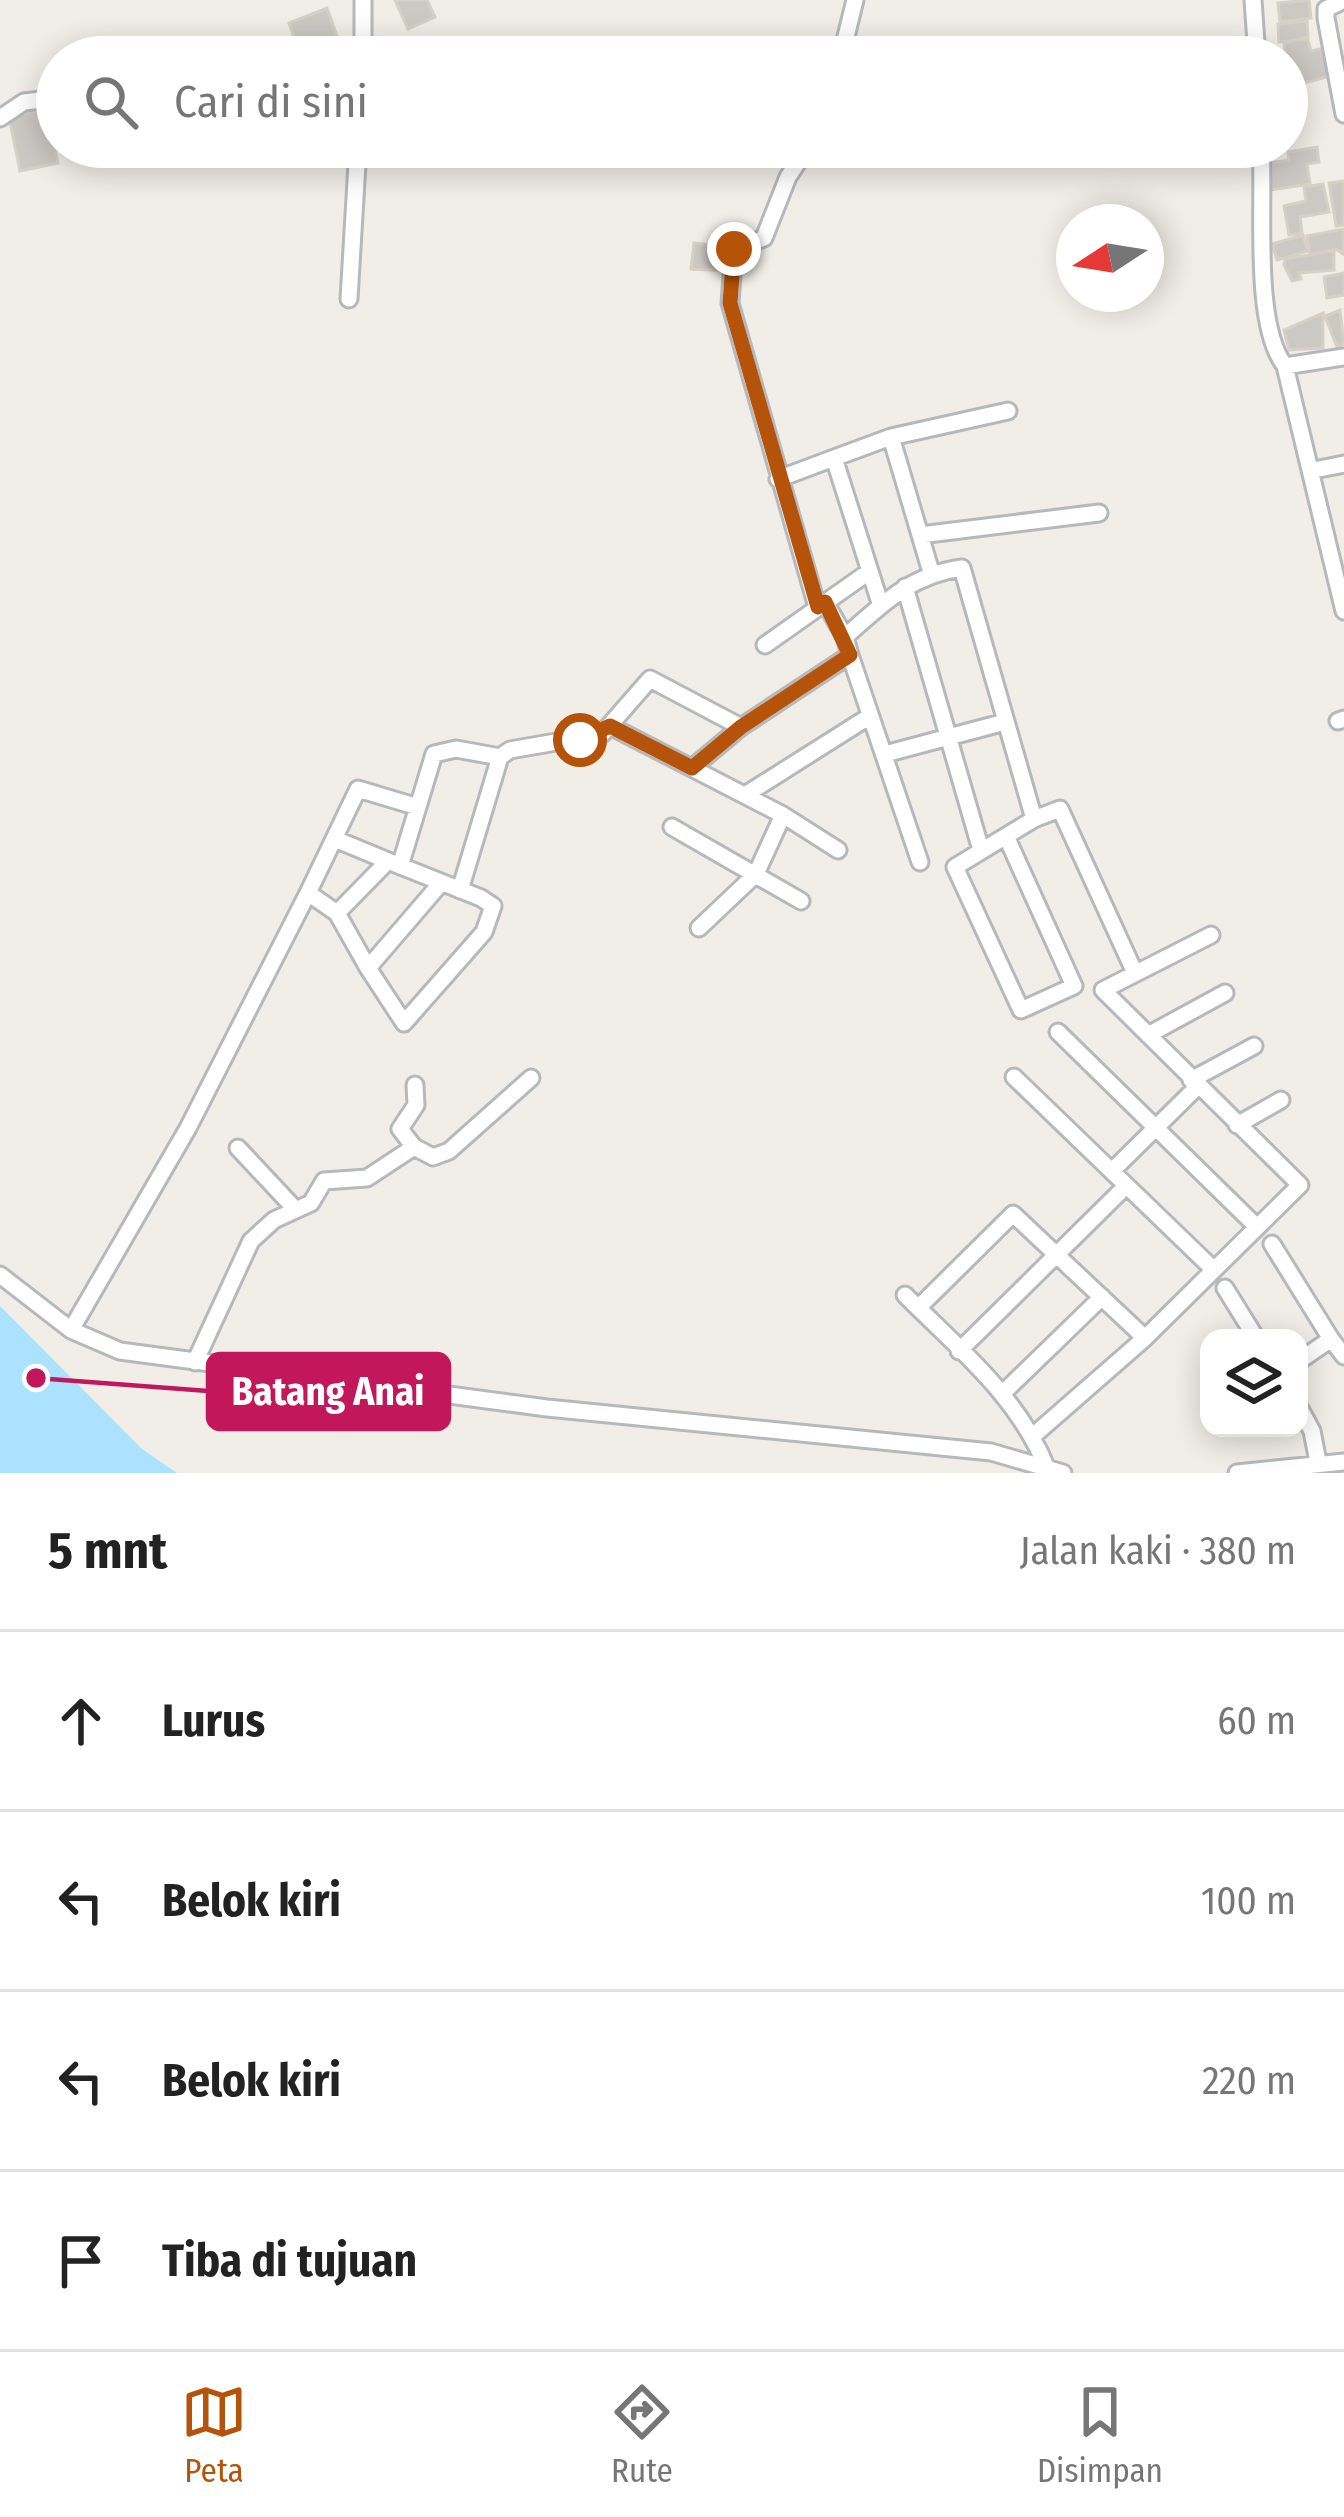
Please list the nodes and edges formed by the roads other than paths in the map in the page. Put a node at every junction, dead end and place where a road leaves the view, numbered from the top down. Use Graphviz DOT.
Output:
graph roads {
  1 [pos="362,0"];
  2 [pos="854,0"];
  3 [pos="1253,0"];
  4 [pos="1344,0"];
  5 [pos="363,36"];
  6 [pos="846,36"];
  7 [pos="1256,36"];
  8 [pos="36,101"];
  9 [pos="1344,114"];
  10 [pos="0,118"];
  11 [pos="357,168"];
  12 [pos="794,168"];
  13 [pos="1262,168"];
  14 [pos="349,299"];
  15 [pos="1344,356"];
  16 [pos="1285,366"];
  17 [pos="1008,411"];
  18 [pos="891,437"];
  19 [pos="834,458"];
  20 [pos="1344,464"];
  21 [pos="1314,470"];
  22 [pos="778,478"];
  23 [pos="1099,513"];
  24 [pos="920,535"];
  25 [pos="870,571"];
  26 [pos="931,572"];
  27 [pos="905,587"];
  28 [pos="821,605"];
  29 [pos="881,606"];
  30 [pos="1344,611"];
  31 [pos="845,637"];
  32 [pos="765,645"];
  33 [pos="850,655"];
  34 [pos="870,716"];
  35 [pos="1005,722"];
  36 [pos="610,726"];
  37 [pos="741,727"];
  38 [pos="945,737"];
  39 [pos="885,754"];
  40 [pos="500,758"];
  41 [pos="692,768"];
  42 [pos="745,795"];
  43 [pos="418,807"];
  44 [pos="783,815"];
  45 [pos="1034,819"];
  46 [pos="671,827"];
  47 [pos="1006,836"];
  48 [pos="335,839"];
  49 [pos="838,850"];
  50 [pos="982,850"];
  51 [pos="920,862"];
  52 [pos="394,864"];
  53 [pos="756,874"];
  54 [pos="441,883"];
  55 [pos="460,890"];
  56 [pos="308,893"];
  57 [pos="801,901"];
  58 [pos="337,913"];
  59 [pos="698,928"];
  60 [pos="1211,935"];
  61 [pos="368,968"];
  62 [pos="1135,973"];
  63 [pos="1225,993"];
  64 [pos="1058,1032"];
  65 [pos="1148,1035"];
  66 [pos="1254,1046"];
  67 [pos="1014,1076"];
  68 [pos="531,1078"];
  69 [pos="1195,1083"];
  70 [pos="415,1085"];
  71 [pos="1281,1100"];
  72 [pos="1238,1125"];
  73 [pos="1155,1128"];
  74 [pos="414,1147"];
  75 [pos="238,1148"];
  76 [pos="1112,1171"];
  77 [pos="1126,1186"];
  78 [pos="296,1210"];
  79 [pos="1257,1227"];
  80 [pos="1272,1244"];
  81 [pos="1058,1252"];
  82 [pos="1213,1269"];
  83 [pos="0,1275"];
  84 [pos="1225,1288"];
  85 [pos="905,1295"];
  86 [pos="1102,1297"];
  87 [pos="918,1308"];
  88 [pos="1250,1329"];
  89 [pos="71,1330"];
  90 [pos="1145,1339"];
  91 [pos="1331,1339"];
  92 [pos="959,1351"];
  93 [pos="1308,1355"];
  94 [pos="1344,1356"];
  95 [pos="195,1362"];
  96 [pos="1004,1392"];
  97 [pos="1308,1424"];
  98 [pos="1034,1436"];
  99 [pos="1318,1462"];
  100 [pos="1344,1462"];
  101 [pos="1055,1471"];
  102 [pos="1237,1473"];
  1 -- 5 [label="street"];
  2 -- 6 [label="street"];
  3 -- 7 [label="street"];
  4 -- 9 [label="street"];
  8 -- 10 [label="street"];
  11 -- 14 [label="street"];
  12 -- 22 [label="street"];
  13 -- 16 [label="street"];
  15 -- 16 [label="street"];
  16 -- 21 [label="street"];
  17 -- 18 [label="street"];
  18 -- 19 [label="street"];
  18 -- 24 [label="street"];
  19 -- 22 [label="street"];
  19 -- 25 [label="street"];
  20 -- 21 [label="street"];
  21 -- 30 [label="street"];
  22 -- 28 [label="street"];
  23 -- 24 [label="street"];
  24 -- 26 [label="street"];
  25 -- 28 [label="street"];
  25 -- 29 [label="street"];
  26 -- 27 [label="street"];
  26 -- 35 [label="street"];
  27 -- 29 [label="street"];
  27 -- 38 [label="street"];
  28 -- 31 [label="street"];
  28 -- 32 [label="street"];
  29 -- 31 [label="street"];
  31 -- 33 [label="street"];
  33 -- 34 [label="street"];
  33 -- 37 [label="street"];
  34 -- 39 [label="street"];
  34 -- 42 [label="street"];
  35 -- 38 [label="street"];
  35 -- 45 [label="street"];
  36 -- 37 [label="street"];
  36 -- 40 [label="street"];
  36 -- 41 [label="street"];
  37 -- 41 [label="street"];
  38 -- 39 [label="street"];
  38 -- 50 [label="street"];
  39 -- 51 [label="street"];
  40 -- 43 [label="street"];
  40 -- 55 [label="street"];
  41 -- 42 [label="street"];
  42 -- 44 [label="street"];
  43 -- 48 [label="street"];
  43 -- 52 [label="street"];
  44 -- 49 [label="street"];
  44 -- 53 [label="street"];
  45 -- 47 [label="street"];
  45 -- 62 [label="street"];
  46 -- 53 [label="street"];
  47 -- 50 [label="street"];
  47 -- 50 [label="street"];
  48 -- 52 [label="street"];
  48 -- 56 [label="street"];
  52 -- 54 [label="street"];
  52 -- 58 [label="street"];
  53 -- 57 [label="street"];
  53 -- 59 [label="street"];
  54 -- 55 [label="street"];
  54 -- 61 [label="street"];
  55 -- 61 [label="street"];
  56 -- 58 [label="street"];
  56 -- 89 [label="street"];
  58 -- 61 [label="street"];
  60 -- 62 [label="street"];
  62 -- 65 [label="street"];
  63 -- 65 [label="street"];
  64 -- 73 [label="street"];
  65 -- 69 [label="street"];
  66 -- 69 [label="street"];
  67 -- 76 [label="street"];
  68 -- 74 [label="street"];
  69 -- 72 [label="street"];
  69 -- 73 [label="street"];
  70 -- 74 [label="street"];
  71 -- 72 [label="street"];
  72 -- 79 [label="street"];
  73 -- 76 [label="street"];
  73 -- 79 [label="street"];
  74 -- 78 [label="street"];
  75 -- 78 [label="street"];
  76 -- 77 [label="street"];
  77 -- 81 [label="street"];
  77 -- 82 [label="street"];
  78 -- 95 [label="street"];
  79 -- 82 [label="street"];
  80 -- 91 [label="street"];
  81 -- 86 [label="street"];
  81 -- 87 [label="street"];
  81 -- 92 [label="street"];
  82 -- 90 [label="street"];
  83 -- 89 [label="street"];
  84 -- 88 [label="street"];
  85 -- 87 [label="street"];
  86 -- 90 [label="street"];
  86 -- 96 [label="street"];
  87 -- 92 [label="street"];
  89 -- 95 [label="street"];
  90 -- 98 [label="street"];
  91 -- 93 [label="street"];
  91 -- 94 [label="street"];
  92 -- 96 [label="street"];
  95 -- 101 [label="street"];
  96 -- 98 [label="street"];
  97 -- 99 [label="street"];
  98 -- 101 [label="street"];
  99 -- 100 [label="street"];
  99 -- 102 [label="street"];
}
